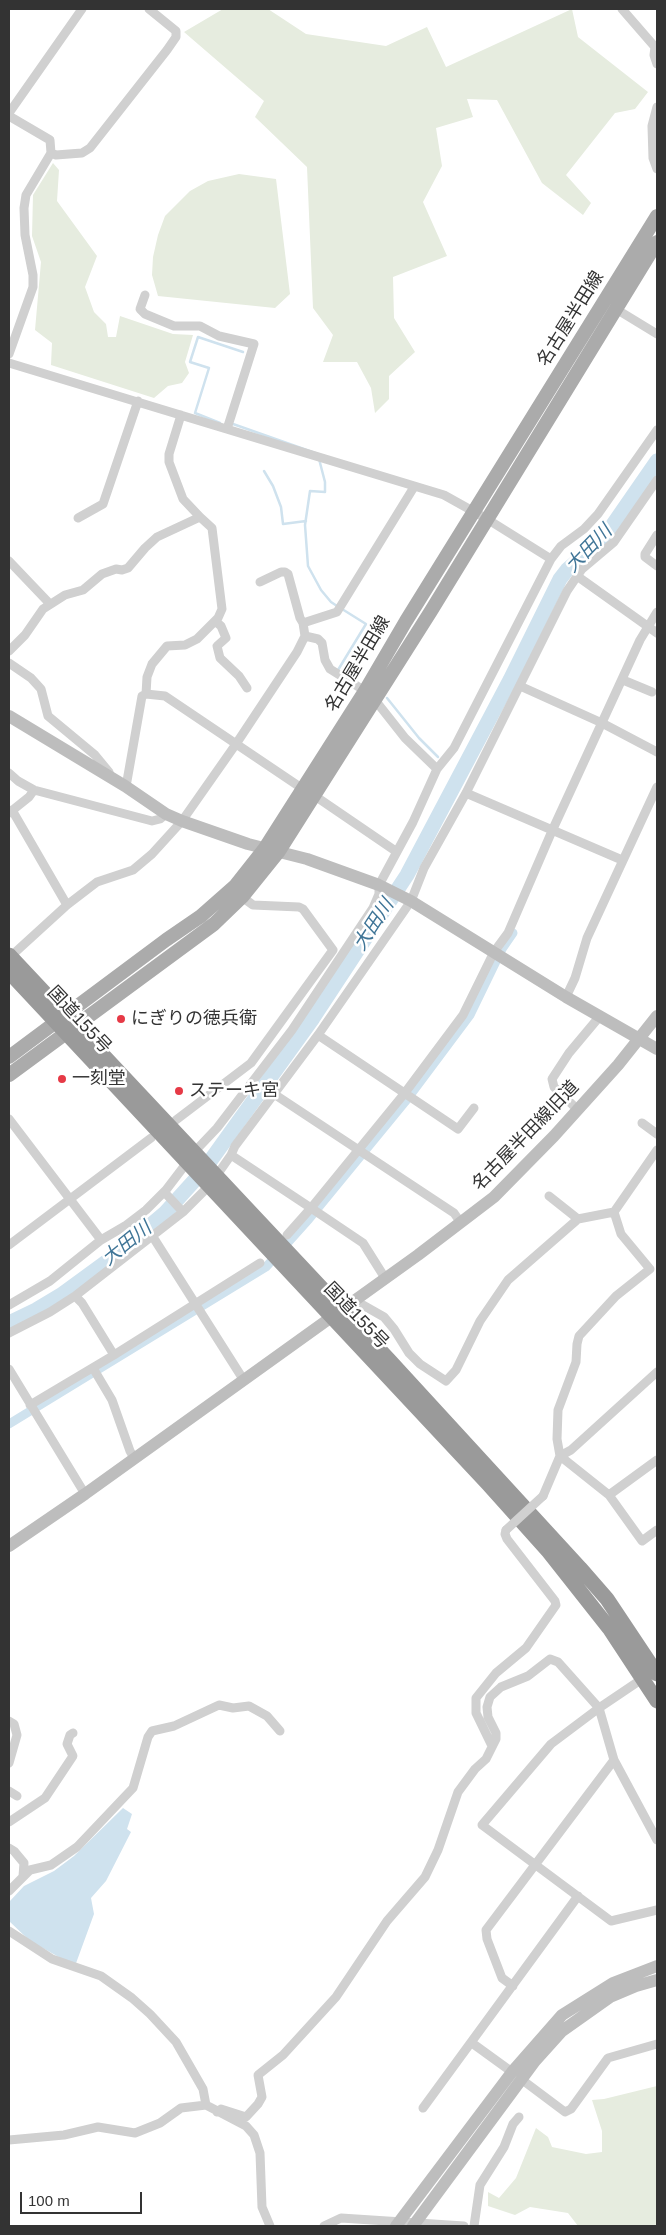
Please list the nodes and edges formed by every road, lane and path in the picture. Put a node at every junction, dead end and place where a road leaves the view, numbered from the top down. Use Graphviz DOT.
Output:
graph roads {
  1 [pos="82,9"];
  2 [pos="149,9"];
  3 [pos="622,9"];
  4 [pos="656,46"];
  5 [pos="657,64"];
  6 [pos="657,107"];
  7 [pos="9,114"];
  8 [pos="51,152"];
  9 [pos="657,169"];
  10 [pos="657,216"];
  11 [pos="657,242"];
  12 [pos="145,295"];
  13 [pos="616,309"];
  14 [pos="657,334"];
  15 [pos="9,354"];
  16 [pos="9,363"];
  17 [pos="138,401"];
  18 [pos="181,415"];
  19 [pos="227,429"];
  20 [pos="657,430"];
  21 [pos="657,480"];
  22 [pos="414,487"];
  23 [pos="654,491"];
  24 [pos="473,512"];
  25 [pos="200,517"];
  26 [pos="78,518"];
  27 [pos="487,520"];
  28 [pos="657,535"];
  29 [pos="551,560"];
  30 [pos="9,561"];
  31 [pos="657,566"];
  32 [pos="577,576"];
  33 [pos="260,582"];
  34 [pos="50,604"];
  35 [pos="657,612"];
  36 [pos="215,621"];
  37 [pos="303,623"];
  38 [pos="648,626"];
  39 [pos="657,633"];
  40 [pos="305,636"];
  41 [pos="9,651"];
  42 [pos="9,663"];
  43 [pos="623,680"];
  44 [pos="520,686"];
  45 [pos="247,688"];
  46 [pos="652,692"];
  47 [pos="146,694"];
  48 [pos="370,695"];
  49 [pos="9,716"];
  50 [pos="602,723"];
  51 [pos="236,744"];
  52 [pos="657,752"];
  53 [pos="437,769"];
  54 [pos="9,773"];
  55 [pos="109,777"];
  56 [pos="125,786"];
  57 [pos="657,787"];
  58 [pos="34,790"];
  59 [pos="309,793"];
  60 [pos="466,793"];
  61 [pos="11,812"];
  62 [pos="166,814"];
  63 [pos="182,821"];
  64 [pos="552,830"];
  65 [pos="272,850"];
  66 [pos="397,852"];
  67 [pos="622,860"];
  68 [pos="384,887"];
  69 [pos="242,897"];
  70 [pos="408,900"];
  71 [pos="67,905"];
  72 [pos="494,952"];
  73 [pos="9,961"];
  74 [pos="566,997"];
  75 [pos="600,1016"];
  76 [pos="657,1016"];
  77 [pos="65,1024"];
  78 [pos="318,1035"];
  79 [pos="639,1038"];
  80 [pos="657,1049"];
  81 [pos="9,1057"];
  82 [pos="9,1075"];
  83 [pos="274,1094"];
  84 [pos="404,1094"];
  85 [pos="474,1108"];
  86 [pos="578,1110"];
  87 [pos="9,1119"];
  88 [pos="176,1120"];
  89 [pos="642,1123"];
  90 [pos="657,1134"];
  91 [pos="151,1138"];
  92 [pos="657,1150"];
  93 [pos="357,1151"];
  94 [pos="231,1155"];
  95 [pos="191,1159"];
  96 [pos="214,1179"];
  97 [pos="167,1195"];
  98 [pos="550,1196"];
  99 [pos="70,1199"];
  100 [pos="311,1208"];
  101 [pos="182,1211"];
  102 [pos="614,1212"];
  103 [pos="578,1219"];
  104 [pos="462,1223"];
  105 [pos="287,1235"];
  106 [pos="153,1237"];
  107 [pos="101,1240"];
  108 [pos="9,1244"];
  109 [pos="260,1263"];
  110 [pos="653,1267"];
  111 [pos="385,1278"];
  112 [pos="75,1296"];
  113 [pos="354,1300"];
  114 [pos="196,1302"];
  115 [pos="9,1305"];
  116 [pos="336,1313"];
  117 [pos="9,1333"];
  118 [pos="114,1355"];
  119 [pos="93,1368"];
  120 [pos="657,1372"];
  121 [pos="10,1375"];
  122 [pos="243,1379"];
  123 [pos="30,1405"];
  124 [pos="560,1456"];
  125 [pos="134,1458"];
  126 [pos="657,1460"];
  127 [pos="85,1494"];
  128 [pos="610,1495"];
  129 [pos="657,1530"];
  130 [pos="9,1546"];
  131 [pos="653,1673"];
  132 [pos="657,1701"];
  133 [pos="598,1708"];
  134 [pos="9,1721"];
  135 [pos="280,1731"];
  136 [pos="73,1734"];
  137 [pos="492,1746"];
  138 [pos="614,1760"];
  139 [pos="9,1763"];
  140 [pos="9,1791"];
  141 [pos="17,1796"];
  142 [pos="9,1822"];
  143 [pos="657,1840"];
  144 [pos="9,1848"];
  145 [pos="536,1864"];
  146 [pos="23,1876"];
  147 [pos="9,1891"];
  148 [pos="578,1896"];
  149 [pos="657,1910"];
  150 [pos="9,1930"];
  151 [pos="657,1966"];
  152 [pos="657,1980"];
  153 [pos="513,1986"];
  154 [pos="472,2043"];
  155 [pos="657,2044"];
  156 [pos="516,2076"];
  157 [pos="206,2105"];
  158 [pos="423,2108"];
  159 [pos="218,2112"];
  160 [pos="519,2117"];
  161 [pos="9,2140"];
  162 [pos="261,2199"];
  163 [pos="397,2224"];
  164 [pos="414,2224"];
  165 [pos="264,2226"];
  166 [pos="270,2226"];
  167 [pos="324,2226"];
  168 [pos="464,2226"];
  169 [pos="474,2226"];
  1 -- 7 [label="street"];
  2 -- 8 [label="street"];
  3 -- 4 [label="street"];
  4 -- 5 [label="street"];
  6 -- 9 [label="street"];
  7 -- 8 [label="street"];
  8 -- 15 [label="street"];
  10 -- 24 [label="main road, 名古屋半田線"];
  11 -- 13 [label="main road, 名古屋半田線"];
  12 -- 19 [label="street"];
  13 -- 14 [label="street"];
  13 -- 27 [label="main road, 名古屋半田線"];
  16 -- 17 [label="street"];
  17 -- 18 [label="street"];
  17 -- 26 [label="street"];
  18 -- 19 [label="street"];
  18 -- 25 [label="street"];
  19 -- 22 [label="street"];
  20 -- 29 [label="street"];
  21 -- 23 [label="street"];
  22 -- 24 [label="street"];
  22 -- 37 [label="street"];
  23 -- 32 [label="street"];
  24 -- 27 [label="street"];
  24 -- 48 [label="main road, 名古屋半田線"];
  25 -- 34 [label="street"];
  25 -- 36 [label="street"];
  27 -- 29 [label="street"];
  27 -- 48 [label="main road, 名古屋半田線"];
  28 -- 31 [label="street"];
  29 -- 53 [label="street"];
  30 -- 34 [label="street"];
  32 -- 38 [label="street"];
  32 -- 44 [label="street"];
  33 -- 37 [label="street"];
  34 -- 41 [label="street"];
  35 -- 38 [label="street"];
  36 -- 45 [label="street"];
  36 -- 47 [label="street"];
  37 -- 40 [label="street"];
  38 -- 39 [label="street"];
  38 -- 43 [label="street"];
  40 -- 48 [label="street"];
  40 -- 51 [label="street"];
  42 -- 55 [label="street"];
  43 -- 46 [label="street"];
  43 -- 50 [label="street"];
  44 -- 50 [label="street"];
  44 -- 60 [label="street"];
  47 -- 51 [label="street"];
  47 -- 56 [label="street"];
  48 -- 53 [label="street"];
  48 -- 59 [label="main road, 名古屋半田線"];
  49 -- 55 [label="street"];
  50 -- 52 [label="street"];
  50 -- 64 [label="street"];
  51 -- 59 [label="street"];
  51 -- 63 [label="street"];
  53 -- 66 [label="street"];
  54 -- 58 [label="street"];
  55 -- 56 [label="street"];
  56 -- 62 [label="street"];
  57 -- 67 [label="street"];
  58 -- 61 [label="street"];
  58 -- 62 [label="street"];
  59 -- 65 [label="main road, 名古屋半田線"];
  59 -- 66 [label="street"];
  60 -- 64 [label="street"];
  60 -- 70 [label="street"];
  61 -- 71 [label="street"];
  62 -- 63 [label="street"];
  63 -- 65 [label="street"];
  63 -- 71 [label="street"];
  64 -- 67 [label="street"];
  64 -- 72 [label="street"];
  65 -- 68 [label="street"];
  65 -- 69 [label="main road, 名古屋半田線"];
  65 -- 77 [label="main road, 名古屋半田線"];
  66 -- 68 [label="street"];
  67 -- 74 [label="street"];
  68 -- 70 [label="street"];
  68 -- 95 [label="street"];
  69 -- 77 [label="main road, 名古屋半田線"];
  69 -- 88 [label="street"];
  70 -- 72 [label="street"];
  70 -- 78 [label="street"];
  71 -- 73 [label="street"];
  72 -- 74 [label="street"];
  72 -- 84 [label="street"];
  73 -- 77 [label="highway, 国道155号"];
  74 -- 75 [label="street"];
  75 -- 79 [label="street"];
  75 -- 86 [label="street"];
  76 -- 79 [label="street, 名古屋半田線旧道"];
  77 -- 81 [label="main road, 名古屋半田線"];
  77 -- 82 [label="main road, 名古屋半田線"];
  77 -- 95 [label="highway, 国道155号"];
  78 -- 83 [label="street"];
  78 -- 84 [label="street"];
  79 -- 80 [label="street"];
  79 -- 86 [label="street, 名古屋半田線旧道"];
  83 -- 93 [label="street"];
  83 -- 94 [label="street"];
  84 -- 85 [label="street"];
  84 -- 93 [label="street"];
  86 -- 104 [label="street, 名古屋半田線旧道"];
  87 -- 99 [label="street"];
  89 -- 90 [label="street"];
  91 -- 99 [label="street"];
  92 -- 102 [label="street"];
  93 -- 100 [label="street"];
  93 -- 104 [label="street"];
  94 -- 96 [label="street"];
  94 -- 100 [label="street"];
  95 -- 96 [label="highway, 国道155号"];
  95 -- 107 [label="street"];
  96 -- 101 [label="street"];
  96 -- 116 [label="highway, 国道155号"];
  97 -- 101 [label="street"];
  98 -- 103 [label="street"];
  99 -- 107 [label="street"];
  99 -- 108 [label="street"];
  100 -- 105 [label="street"];
  100 -- 111 [label="street"];
  101 -- 106 [label="street"];
  102 -- 103 [label="street"];
  102 -- 110 [label="street"];
  103 -- 113 [label="street"];
  104 -- 111 [label="street, 名古屋半田線旧道"];
  106 -- 112 [label="street"];
  106 -- 114 [label="street"];
  107 -- 115 [label="street"];
  109 -- 114 [label="street"];
  110 -- 124 [label="street"];
  111 -- 113 [label="street, 名古屋半田線旧道"];
  112 -- 117 [label="street"];
  112 -- 118 [label="street"];
  113 -- 116 [label="street, 名古屋半田線旧道"];
  114 -- 118 [label="street"];
  114 -- 122 [label="street"];
  116 -- 122 [label="street, 名古屋半田線旧道"];
  116 -- 131 [label="highway, 国道155号"];
  118 -- 119 [label="street"];
  119 -- 123 [label="street"];
  119 -- 125 [label="street"];
  120 -- 124 [label="street"];
  121 -- 123 [label="street"];
  122 -- 125 [label="street, 名古屋半田線旧道"];
  123 -- 127 [label="street"];
  124 -- 128 [label="street"];
  124 -- 137 [label="street, bridge"];
  125 -- 127 [label="street, 名古屋半田線旧道"];
  126 -- 128 [label="street"];
  127 -- 130 [label="street, 名古屋半田線旧道"];
  128 -- 129 [label="street"];
  131 -- 132 [label="highway, 国道155号"];
  131 -- 133 [label="street"];
  133 -- 137 [label="street"];
  133 -- 138 [label="street"];
  133 -- 145 [label="street"];
  134 -- 139 [label="street"];
  135 -- 146 [label="street"];
  136 -- 142 [label="street"];
  137 -- 159 [label="street"];
  138 -- 143 [label="street"];
  138 -- 145 [label="street"];
  140 -- 141 [label="street"];
  144 -- 146 [label="street"];
  145 -- 148 [label="street"];
  145 -- 153 [label="street"];
  146 -- 147 [label="street"];
  148 -- 149 [label="street"];
  148 -- 153 [label="street"];
  150 -- 157 [label="street"];
  151 -- 156 [label="street"];
  152 -- 156 [label="street"];
  153 -- 154 [label="street"];
  154 -- 156 [label="street"];
  154 -- 158 [label="street"];
  155 -- 156 [label="street"];
  156 -- 163 [label="street"];
  156 -- 164 [label="street"];
  157 -- 159 [label="street"];
  157 -- 161 [label="street"];
  159 -- 162 [label="street"];
  160 -- 169 [label="street"];
  162 -- 165 [label="street"];
  162 -- 166 [label="street"];
  163 -- 164 [label="street"];
  163 -- 167 [label="street"];
  164 -- 168 [label="street"];
}
